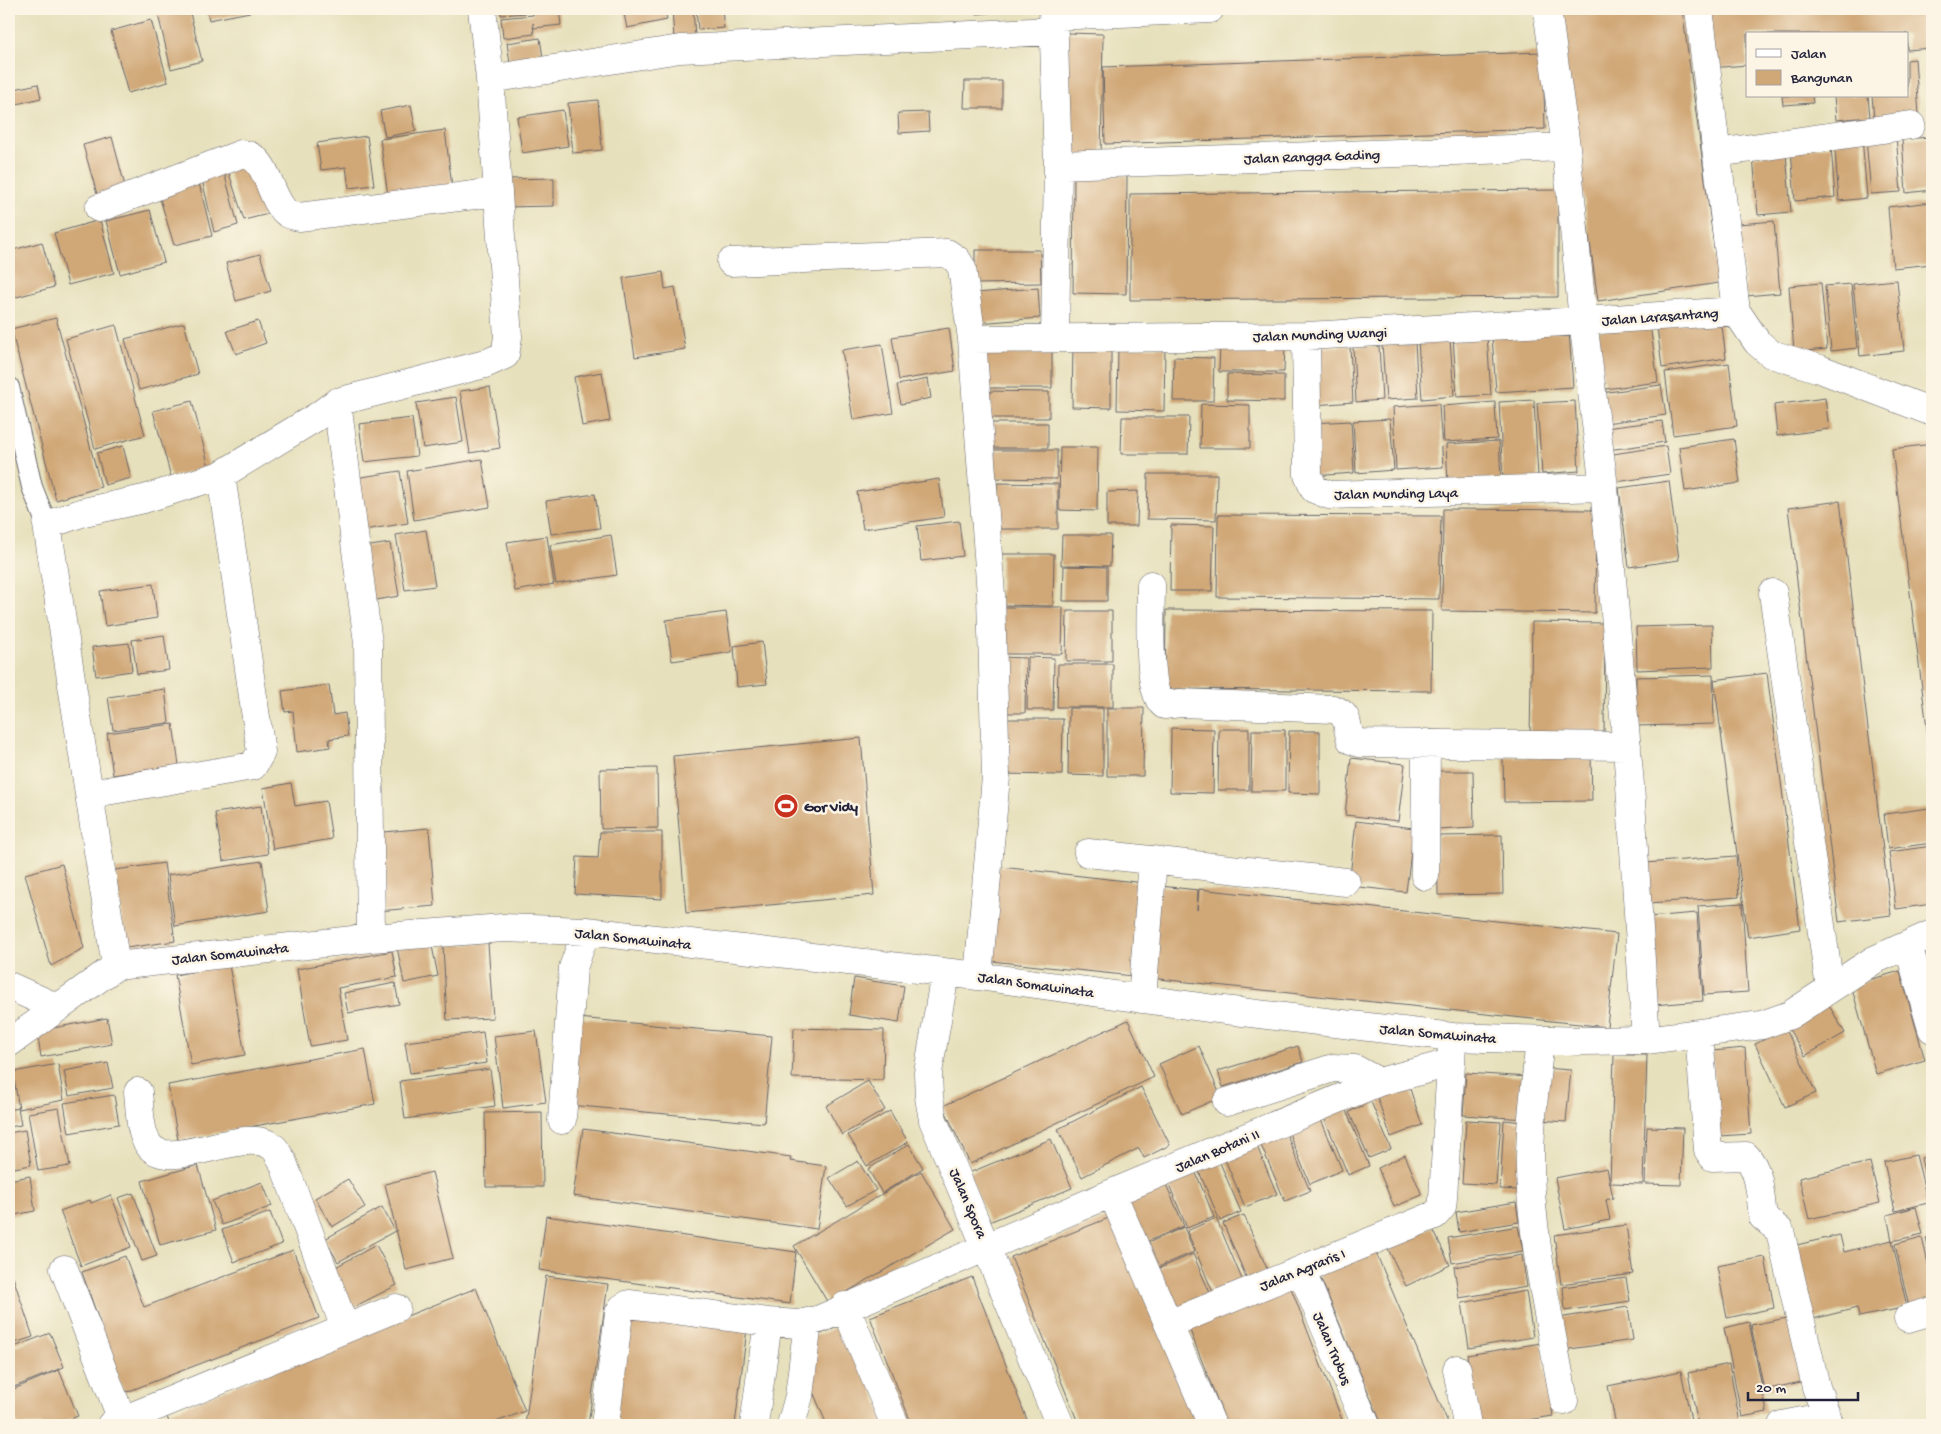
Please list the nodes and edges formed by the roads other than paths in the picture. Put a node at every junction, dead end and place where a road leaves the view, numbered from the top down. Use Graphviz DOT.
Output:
graph roads {
  1 [pos="482,9"];
  2 [pos="1210,9"];
  3 [pos="1547,9"];
  4 [pos="1699,9"];
  5 [pos="1053,18"];
  6 [pos="490,79"];
  7 [pos="1911,125"];
  8 [pos="1566,147"];
  9 [pos="1717,153"];
  10 [pos="1058,165"];
  11 [pos="498,192"];
  12 [pos="99,208"];
  13 [pos="731,262"];
  14 [pos="1736,311"];
  15 [pos="1583,321"];
  16 [pos="1306,336"];
  17 [pos="1056,338"];
  18 [pos="972,339"];
  19 [pos="9,387"];
  20 [pos="337,402"];
  21 [pos="1932,412"];
  22 [pos="221,475"];
  23 [pos="1604,486"];
  24 [pos="47,525"];
  25 [pos="1151,586"];
  26 [pos="1773,593"];
  27 [pos="1426,743"];
  28 [pos="1627,746"];
  29 [pos="89,794"];
  30 [pos="1088,853"];
  31 [pos="1153,860"];
  32 [pos="1425,876"];
  33 [pos="1346,882"];
  34 [pos="586,931"];
  35 [pos="1932,934"];
  36 [pos="371,938"];
  37 [pos="1908,945"];
  38 [pos="116,966"];
  39 [pos="945,973"];
  40 [pos="978,976"];
  41 [pos="9,986"];
  42 [pos="1830,988"];
  43 [pos="1142,999"];
  44 [pos="58,1008"];
  45 [pos="1932,1029"];
  46 [pos="1699,1033"];
  47 [pos="1540,1040"];
  48 [pos="1646,1040"];
  49 [pos="9,1043"];
  50 [pos="1452,1050"];
  51 [pos="1379,1082"];
  52 [pos="138,1092"];
  53 [pos="1227,1102"];
  54 [pos="562,1120"];
  55 [pos="1112,1193"];
  56 [pos="987,1247"];
  57 [pos="64,1269"];
  58 [pos="1301,1270"];
  59 [pos="845,1306"];
  60 [pos="396,1308"];
  61 [pos="768,1322"];
  62 [pos="808,1322"];
  63 [pos="1169,1324"];
  64 [pos="345,1328"];
  65 [pos="1457,1369"];
  66 [pos="1564,1401"];
  67 [pos="1828,1420"];
  68 [pos="116,1423"];
  69 [pos="605,1425"];
  70 [pos="754,1425"];
  71 [pos="791,1425"];
  72 [pos="895,1425"];
  73 [pos="1060,1425"];
  74 [pos="1212,1425"];
  75 [pos="1366,1425"];
  76 [pos="1467,1425"];
  77 [pos="1782,1425"];
  1 -- 6 [label="street"];
  2 -- 5 [label="street"];
  3 -- 8 [label="street"];
  4 -- 9 [label="street"];
  5 -- 6 [label="street"];
  5 -- 10 [label="street"];
  6 -- 11 [label="street"];
  7 -- 9 [label="street"];
  8 -- 10 [label="street, Jalan Rangga Gading"];
  8 -- 15 [label="street"];
  9 -- 14 [label="street"];
  10 -- 17 [label="street"];
  11 -- 12 [label="street"];
  11 -- 20 [label="street"];
  13 -- 18 [label="street"];
  14 -- 15 [label="street, Jalan Larasantang"];
  14 -- 21 [label="street"];
  15 -- 16 [label="street, Jalan Munding Wangi"];
  15 -- 23 [label="street"];
  16 -- 17 [label="street, Jalan Munding Wangi"];
  16 -- 23 [label="street, Jalan Munding Laya"];
  17 -- 18 [label="street, Jalan Munding Wangi"];
  18 -- 40 [label="street"];
  19 -- 24 [label="lane"];
  20 -- 22 [label="street"];
  20 -- 36 [label="street"];
  22 -- 24 [label="street"];
  22 -- 29 [label="street"];
  23 -- 28 [label="street"];
  24 -- 29 [label="street"];
  25 -- 27 [label="street"];
  26 -- 42 [label="street"];
  27 -- 28 [label="street"];
  27 -- 32 [label="street"];
  28 -- 48 [label="street"];
  29 -- 38 [label="street"];
  30 -- 31 [label="street"];
  31 -- 33 [label="street"];
  31 -- 43 [label="street"];
  34 -- 36 [label="street, Jalan Somawinata"];
  34 -- 39 [label="street, Jalan Somawinata"];
  34 -- 54 [label="street"];
  35 -- 37 [label="street, Jalan Somawinata"];
  36 -- 38 [label="street, Jalan Somawinata"];
  37 -- 42 [label="street, Jalan Somawinata"];
  37 -- 45 [label="street"];
  38 -- 44 [label="street"];
  39 -- 40 [label="street, Jalan Somawinata"];
  39 -- 56 [label="street, Jalan Spora"];
  40 -- 43 [label="street, Jalan Somawinata"];
  41 -- 44 [label="street"];
  42 -- 46 [label="street, Jalan Somawinata"];
  43 -- 50 [label="street, Jalan Somawinata"];
  44 -- 49 [label="street"];
  46 -- 48 [label="street, Jalan Somawinata"];
  46 -- 67 [label="street"];
  47 -- 48 [label="street, Jalan Somawinata"];
  47 -- 50 [label="street, Jalan Somawinata"];
  47 -- 66 [label="street"];
  50 -- 51 [label="street, Jalan Botani II"];
  50 -- 58 [label="street, Jalan Agraris I"];
  51 -- 53 [label="street"];
  51 -- 55 [label="street, Jalan Botani II"];
  52 -- 64 [label="street"];
  55 -- 56 [label="street, Jalan Botani II"];
  55 -- 63 [label="street"];
  56 -- 59 [label="street, Jalan Botani II"];
  56 -- 73 [label="street, Jalan Spora"];
  57 -- 68 [label="street"];
  58 -- 63 [label="street, Jalan Agraris I"];
  58 -- 75 [label="street, Jalan Trubus"];
  59 -- 62 [label="street, Jalan Botani II"];
  59 -- 72 [label="street"];
  60 -- 64 [label="street"];
  61 -- 62 [label="street, Jalan Botani II"];
  61 -- 69 [label="street, Jalan Botani II"];
  61 -- 70 [label="street"];
  62 -- 71 [label="street"];
  63 -- 74 [label="street"];
  64 -- 68 [label="street"];
  65 -- 76 [label="street"];
  67 -- 77 [label="street"];
}
